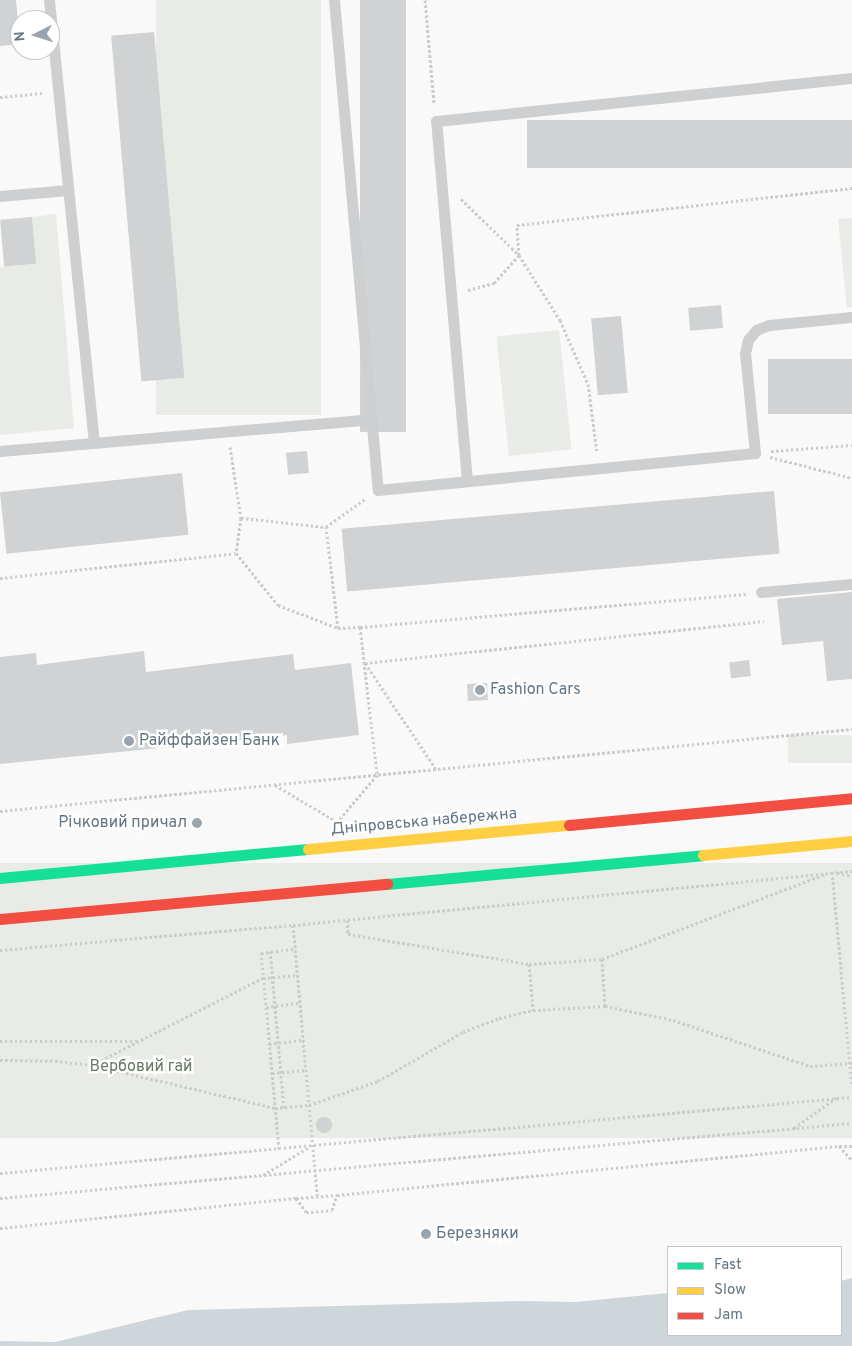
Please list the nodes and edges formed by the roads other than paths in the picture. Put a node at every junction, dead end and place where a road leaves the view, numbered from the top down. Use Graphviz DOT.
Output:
graph roads {
  1 [pos="49,0"];
  2 [pos="334,0"];
  3 [pos="852,78"];
  4 [pos="68,190"];
  5 [pos="0,196"];
  6 [pos="852,317"];
  7 [pos="372,419"];
  8 [pos="94,443"];
  9 [pos="0,452"];
  10 [pos="467,481"];
  11 [pos="852,584"];
  12 [pos="761,592"];
  13 [pos="852,798"];
  14 [pos="852,841"];
  15 [pos="0,878"];
  16 [pos="0,919"];
  1 -- 4 [label="lane"];
  2 -- 7 [label="lane"];
  3 -- 10 [label="lane"];
  4 -- 5 [label="lane"];
  4 -- 8 [label="lane"];
  6 -- 10 [label="lane"];
  7 -- 8 [label="lane"];
  7 -- 10 [label="lane"];
  8 -- 9 [label="lane"];
  11 -- 12 [label="lane"];
  13 -- 15 [label="main road, Дніпровська набережна"];
  14 -- 16 [label="main road"];
}
